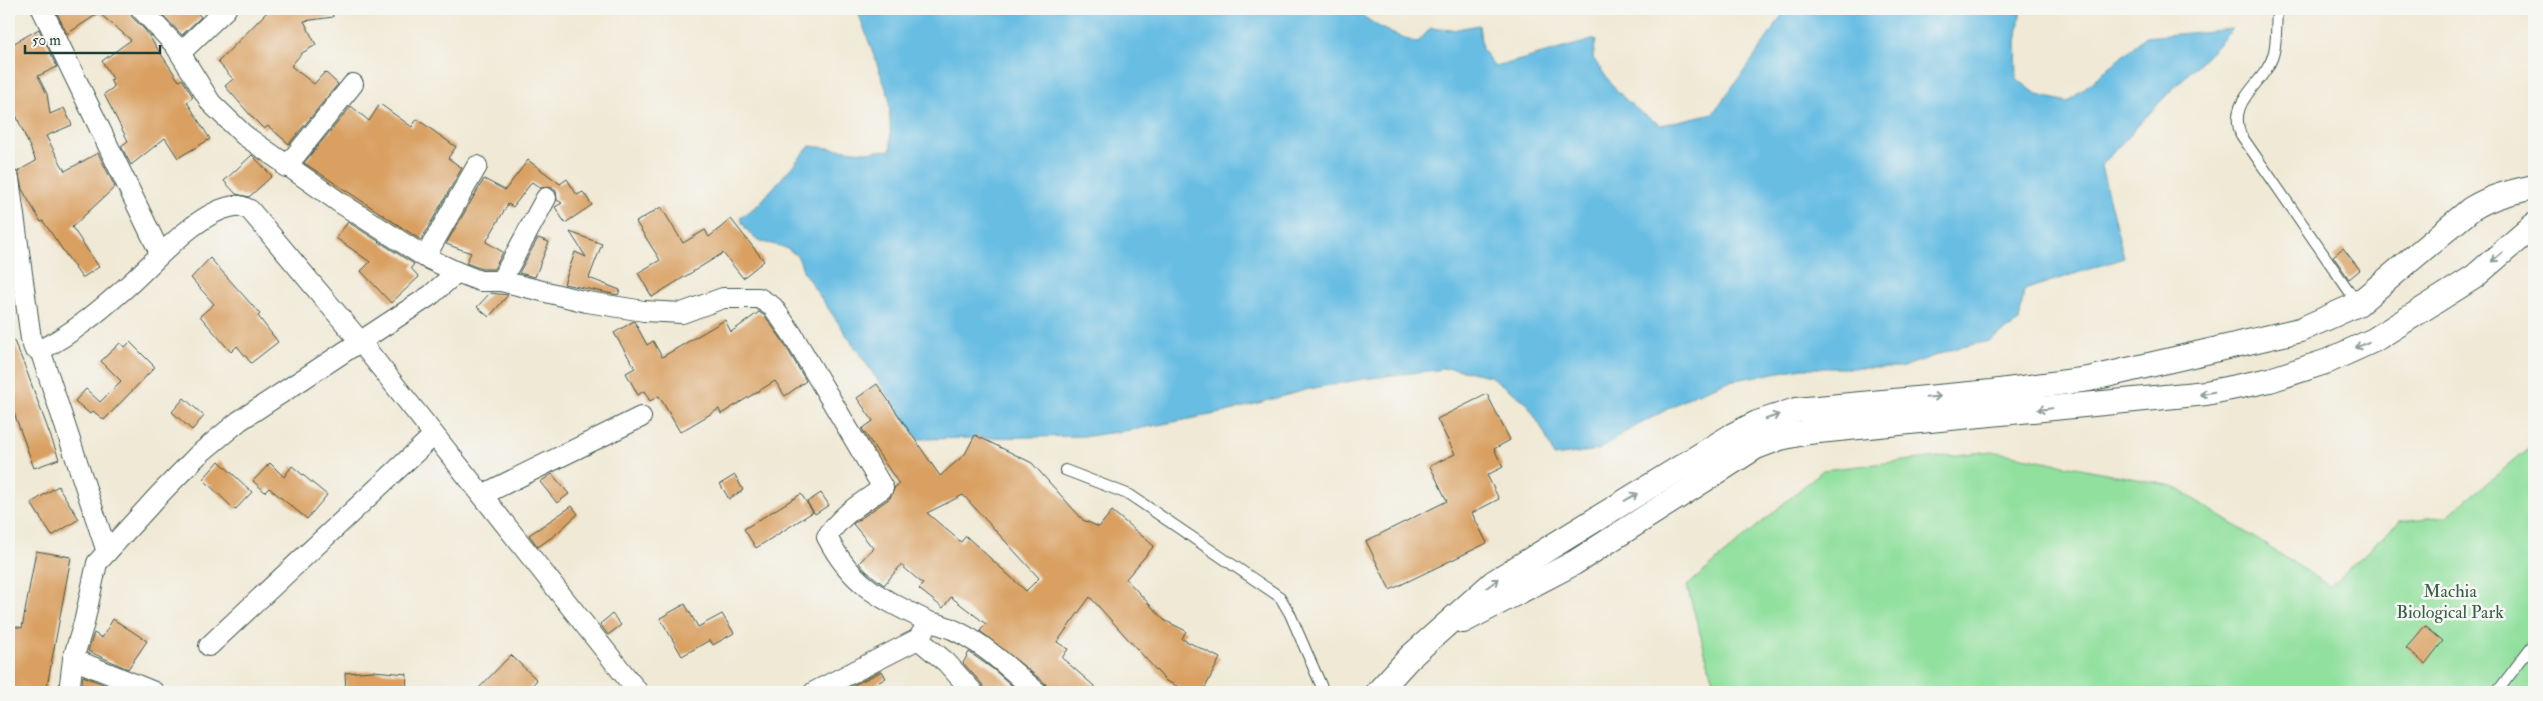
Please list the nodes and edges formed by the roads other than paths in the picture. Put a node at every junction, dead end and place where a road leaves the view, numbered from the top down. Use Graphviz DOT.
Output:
graph roads {
  1 [pos="42,9"];
  2 [pos="141,9"];
  3 [pos="226,9"];
  4 [pos="2276,9"];
  5 [pos="180,53"];
  6 [pos="353,84"];
  7 [pos="477,166"];
  8 [pos="286,167"];
  9 [pos="9,179"];
  10 [pos="2534,187"];
  11 [pos="546,198"];
  12 [pos="2534,225"];
  13 [pos="160,253"];
  14 [pos="425,256"];
  15 [pos="457,272"];
  16 [pos="501,281"];
  17 [pos="2358,304"];
  18 [pos="359,340"];
  19 [pos="40,350"];
  20 [pos="641,417"];
  21 [pos="434,435"];
  22 [pos="1065,470"];
  23 [pos="482,495"];
  24 [pos="107,552"];
  25 [pos="929,622"];
  26 [pos="918,639"];
  27 [pos="1431,639"];
  28 [pos="2534,643"];
  29 [pos="209,646"];
  30 [pos="73,659"];
  31 [pos="69,692"];
  32 [pos="154,692"];
  33 [pos="638,692"];
  34 [pos="814,692"];
  35 [pos="973,692"];
  36 [pos="1037,692"];
  37 [pos="1324,692"];
  38 [pos="1378,692"];
  39 [pos="2497,692"];
  1 -- 13 [label="street"];
  2 -- 5 [label="street"];
  3 -- 5 [label="street"];
  4 -- 17 [label="lane"];
  5 -- 8 [label="street"];
  6 -- 8 [label="street"];
  7 -- 14 [label="street"];
  8 -- 14 [label="street"];
  9 -- 19 [label="street"];
  10 -- 17 [label="street"];
  11 -- 16 [label="street"];
  12 -- 27 [label="street, one-way"];
  13 -- 18 [label="street"];
  13 -- 19 [label="street"];
  14 -- 15 [label="street"];
  15 -- 16 [label="street"];
  15 -- 18 [label="street"];
  16 -- 25 [label="street"];
  27 -- 17 [label="street, one-way"];
  18 -- 21 [label="street"];
  18 -- 24 [label="street"];
  19 -- 24 [label="street"];
  20 -- 23 [label="street"];
  21 -- 23 [label="street"];
  21 -- 29 [label="street"];
  22 -- 37 [label="lane"];
  23 -- 33 [label="street"];
  24 -- 30 [label="street"];
  25 -- 26 [label="street"];
  25 -- 36 [label="street"];
  26 -- 34 [label="street"];
  26 -- 35 [label="street"];
  27 -- 38 [label="street"];
  28 -- 39 [label="lane"];
  30 -- 31 [label="street"];
  30 -- 32 [label="street"];
}
